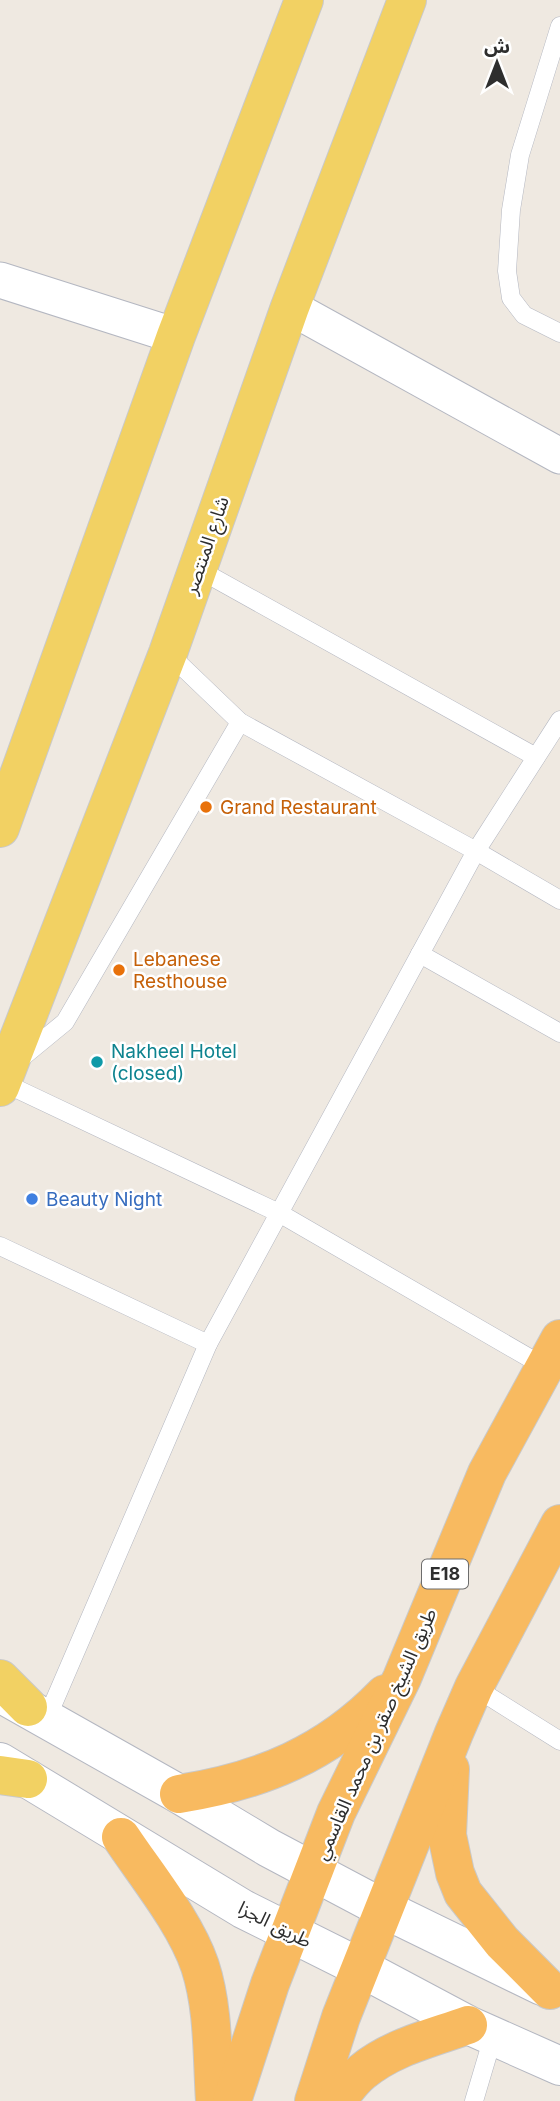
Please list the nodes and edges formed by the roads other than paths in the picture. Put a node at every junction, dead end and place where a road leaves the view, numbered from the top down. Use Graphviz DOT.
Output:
graph roads {
  1 [pos="304,0"];
  2 [pos="407,0"];
  3 [pos="560,26"];
  4 [pos="0,280"];
  5 [pos="290,306"];
  6 [pos="560,333"];
  7 [pos="176,336"];
  8 [pos="560,456"];
  9 [pos="198,569"];
  10 [pos="168,653"];
  11 [pos="560,720"];
  12 [pos="240,722"];
  13 [pos="536,757"];
  14 [pos="3,807"];
  15 [pos="476,851"];
  16 [pos="560,901"];
  17 [pos="420,954"];
  18 [pos="560,1033"];
  19 [pos="3,1080"];
  20 [pos="279,1213"];
  21 [pos="0,1246"];
  22 [pos="208,1343"];
  23 [pos="552,1353"];
  24 [pos="560,1524"];
  25 [pos="402,1678"];
  26 [pos="0,1679"];
  27 [pos="474,1687"];
  28 [pos="25,1706"];
  29 [pos="454,1733"];
  30 [pos="560,1741"];
  31 [pos="9,1772"];
  32 [pos="179,1794"];
  33 [pos="121,1837"];
  34 [pos="314,1872"];
  35 [pos="384,1909"];
  36 [pos="290,1932"];
  37 [pos="361,1968"];
  38 [pos="555,1992"];
  39 [pos="481,2031"];
  40 [pos="560,2066"];
  41 [pos="215,2101"];
  42 [pos="232,2101"];
  43 [pos="314,2101"];
  44 [pos="336,2101"];
  45 [pos="474,2101"];
  1 -- 7 [label="main road"];
  2 -- 5 [label="main road, شارع المنتصر"];
  3 -- 6 [label="lane"];
  4 -- 7 [label="street"];
  5 -- 8 [label="street"];
  5 -- 9 [label="main road, شارع المنتصر"];
  7 -- 14 [label="main road"];
  9 -- 10 [label="main road, شارع المنتصر"];
  9 -- 13 [label="lane"];
  10 -- 12 [label="lane"];
  10 -- 19 [label="main road, شارع المنتصر"];
  11 -- 13 [label="lane"];
  12 -- 15 [label="lane"];
  12 -- 19 [label="lane"];
  13 -- 15 [label="lane"];
  15 -- 16 [label="lane"];
  15 -- 17 [label="lane"];
  17 -- 18 [label="lane"];
  17 -- 20 [label="lane"];
  19 -- 20 [label="lane"];
  20 -- 22 [label="lane"];
  20 -- 23 [label="lane"];
  21 -- 22 [label="lane"];
  22 -- 28 [label="lane"];
  23 -- 25 [label="highway, طريق الشيخ صقر بن محمد القاسمي / E18"];
  24 -- 27 [label="highway"];
  25 -- 32 [label="highway"];
  25 -- 34 [label="highway, طريق الشيخ صقر بن محمد القاسمي / E18"];
  26 -- 28 [label="main road"];
  27 -- 29 [label="highway"];
  27 -- 30 [label="lane"];
  28 -- 32 [label="main road"];
  29 -- 35 [label="highway"];
  29 -- 38 [label="highway"];
  31 -- 33 [label="main road, طريق الجزا"];
  32 -- 34 [label="main road"];
  33 -- 36 [label="main road, طريق الجزا"];
  33 -- 41 [label="highway"];
  34 -- 35 [label="main road"];
  34 -- 36 [label="highway, طريق الشيخ صقر بن محمد القاسمي / E18"];
  35 -- 37 [label="highway"];
  35 -- 38 [label="main road"];
  36 -- 37 [label="main road, طريق الجزا"];
  36 -- 42 [label="highway, طريق الشيخ صقر بن محمد القاسمي / E18"];
  37 -- 39 [label="main road, طريق الجزا"];
  37 -- 43 [label="highway"];
  39 -- 40 [label="main road, طريق الجزا"];
  39 -- 44 [label="highway"];
  39 -- 45 [label="lane"];
}
